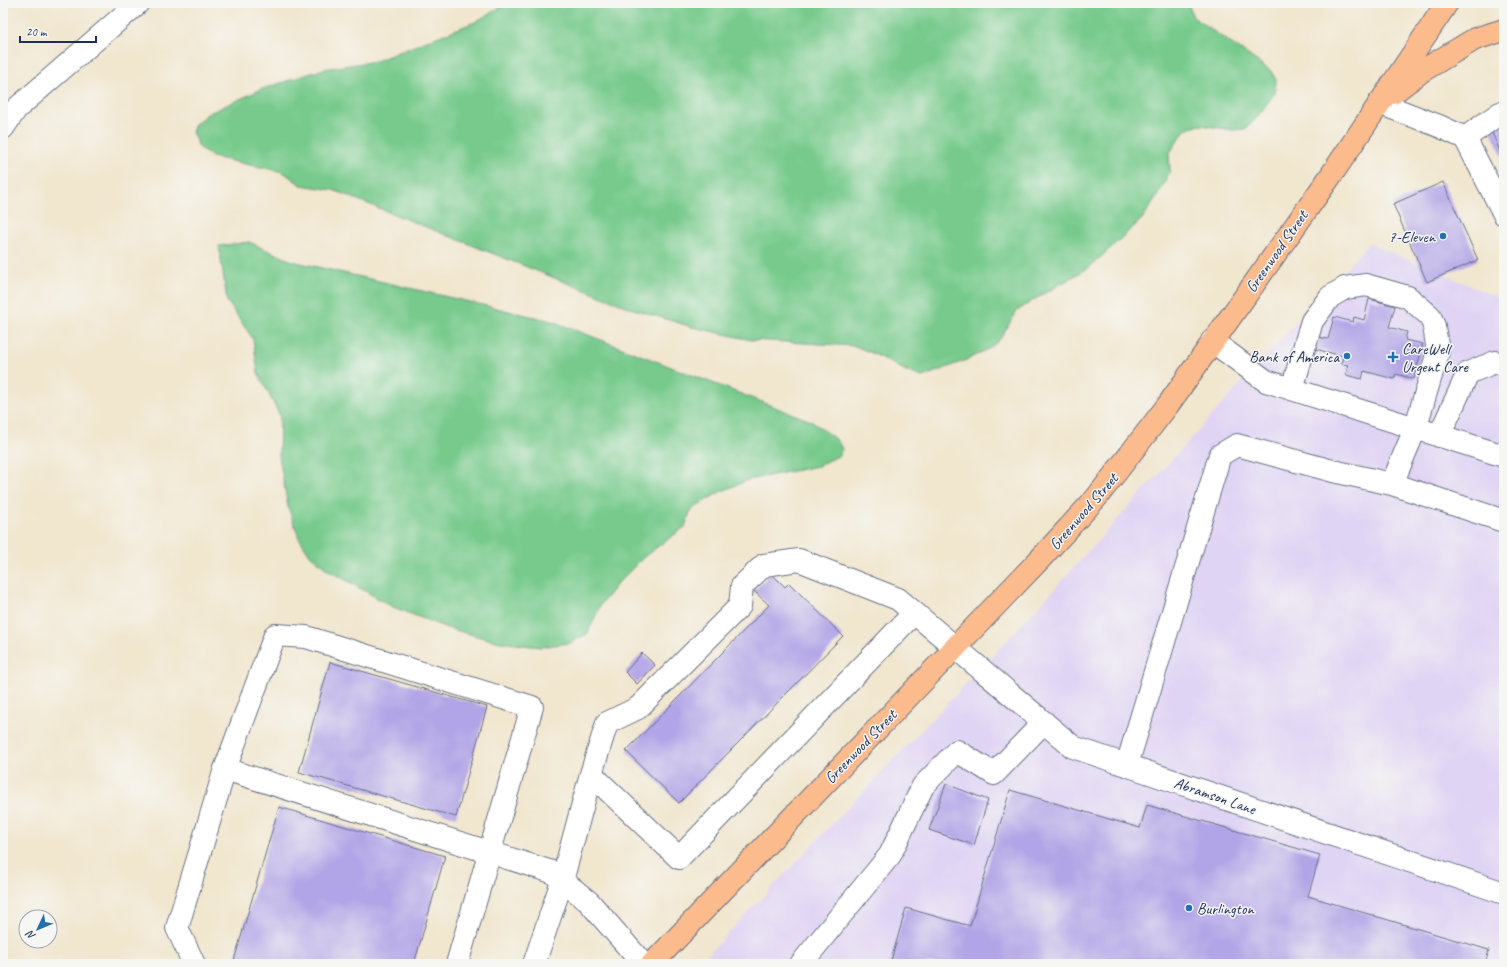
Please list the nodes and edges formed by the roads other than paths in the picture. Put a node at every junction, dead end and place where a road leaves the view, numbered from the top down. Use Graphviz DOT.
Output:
graph roads {
  1 [pos="138,3"];
  2 [pos="1447,3"];
  3 [pos="1504,30"];
  4 [pos="1379,103"];
  5 [pos="1504,113"];
  6 [pos="3,128"];
  7 [pos="1465,138"];
  8 [pos="1504,214"];
  9 [pos="1212,342"];
  10 [pos="1504,364"];
  11 [pos="1292,389"];
  12 [pos="1428,432"];
  13 [pos="1504,456"];
  14 [pos="1392,484"];
  15 [pos="1504,521"];
  16 [pos="914,613"];
  17 [pos="955,647"];
  18 [pos="1044,722"];
  19 [pos="1127,765"];
  20 [pos="225,768"];
  21 [pos="591,774"];
  22 [pos="489,852"];
  23 [pos="562,881"];
  24 [pos="1504,893"];
  25 [pos="194,964"];
  26 [pos="457,964"];
  27 [pos="534,964"];
  28 [pos="643,964"];
  29 [pos="652,964"];
  30 [pos="801,964"];
  1 -- 6 [label="lane"];
  2 -- 4 [label="main road, Greenwood Street"];
  3 -- 4 [label="main road"];
  4 -- 7 [label="lane"];
  4 -- 9 [label="main road, Greenwood Street"];
  5 -- 7 [label="lane"];
  7 -- 8 [label="lane"];
  9 -- 11 [label="lane"];
  9 -- 17 [label="main road, Greenwood Street"];
  10 -- 12 [label="lane"];
  11 -- 12 [label="lane"];
  11 -- 12 [label="lane"];
  12 -- 13 [label="lane"];
  12 -- 14 [label="lane"];
  14 -- 15 [label="lane"];
  14 -- 19 [label="lane"];
  16 -- 17 [label="lane, Abramson Lane"];
  16 -- 21 [label="lane, Abramson Lane"];
  16 -- 21 [label="lane"];
  17 -- 18 [label="lane, Abramson Lane"];
  17 -- 29 [label="main road, Greenwood Street"];
  18 -- 19 [label="lane, Abramson Lane"];
  18 -- 30 [label="lane"];
  19 -- 24 [label="lane, Abramson Lane"];
  20 -- 22 [label="lane"];
  20 -- 22 [label="lane"];
  20 -- 25 [label="lane"];
  21 -- 23 [label="lane, Abramson Lane"];
  22 -- 23 [label="lane"];
  22 -- 26 [label="lane"];
  23 -- 27 [label="lane, Abramson Lane"];
  23 -- 28 [label="lane"];
}
